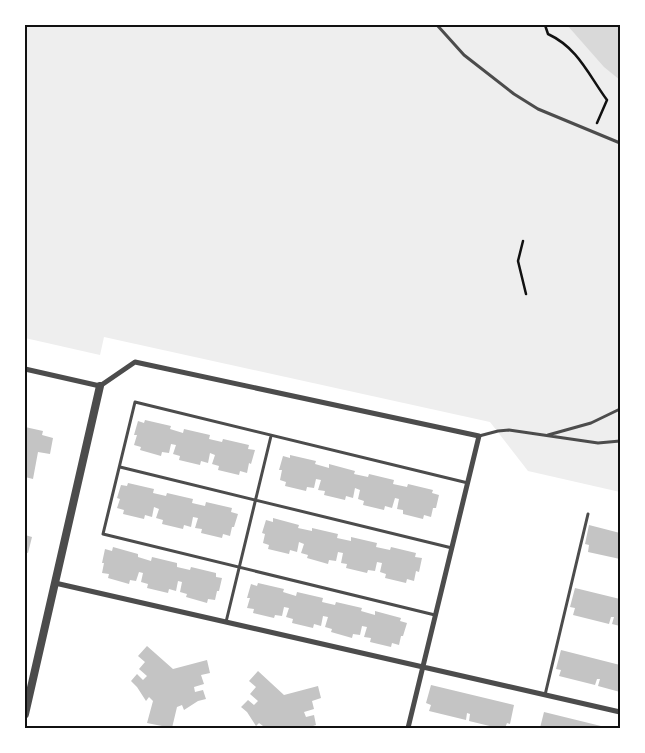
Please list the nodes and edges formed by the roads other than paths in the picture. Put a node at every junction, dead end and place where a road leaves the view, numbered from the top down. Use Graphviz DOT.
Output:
graph roads {
  1 [pos="437,25"];
  2 [pos="620,144"];
  3 [pos="25,369"];
  4 [pos="100,386"];
  5 [pos="620,408"];
  6 [pos="547,435"];
  7 [pos="272,436"];
  8 [pos="479,436"];
  9 [pos="620,441"];
  10 [pos="120,467"];
  11 [pos="468,483"];
  12 [pos="256,500"];
  13 [pos="588,514"];
  14 [pos="452,548"];
  15 [pos="240,568"];
  16 [pos="55,582"];
  17 [pos="436,616"];
  18 [pos="226,622"];
  19 [pos="424,667"];
  20 [pos="545,695"];
  21 [pos="620,712"];
  22 [pos="25,714"];
  23 [pos="408,728"];
  1 -- 2 [label="lane"];
  3 -- 4 [label="street"];
  4 -- 8 [label="street"];
  4 -- 16 [label="street"];
  5 -- 6 [label="lane"];
  6 -- 8 [label="lane"];
  6 -- 9 [label="lane"];
  7 -- 10 [label="lane"];
  7 -- 11 [label="lane"];
  7 -- 12 [label="lane"];
  8 -- 11 [label="street"];
  10 -- 12 [label="lane"];
  10 -- 15 [label="lane"];
  11 -- 14 [label="street"];
  12 -- 14 [label="lane"];
  12 -- 15 [label="lane"];
  13 -- 20 [label="lane"];
  14 -- 17 [label="street"];
  15 -- 17 [label="lane"];
  15 -- 18 [label="lane"];
  16 -- 18 [label="street"];
  16 -- 22 [label="street"];
  17 -- 19 [label="street"];
  18 -- 19 [label="street"];
  19 -- 20 [label="street"];
  19 -- 23 [label="street"];
  20 -- 21 [label="street"];
}
